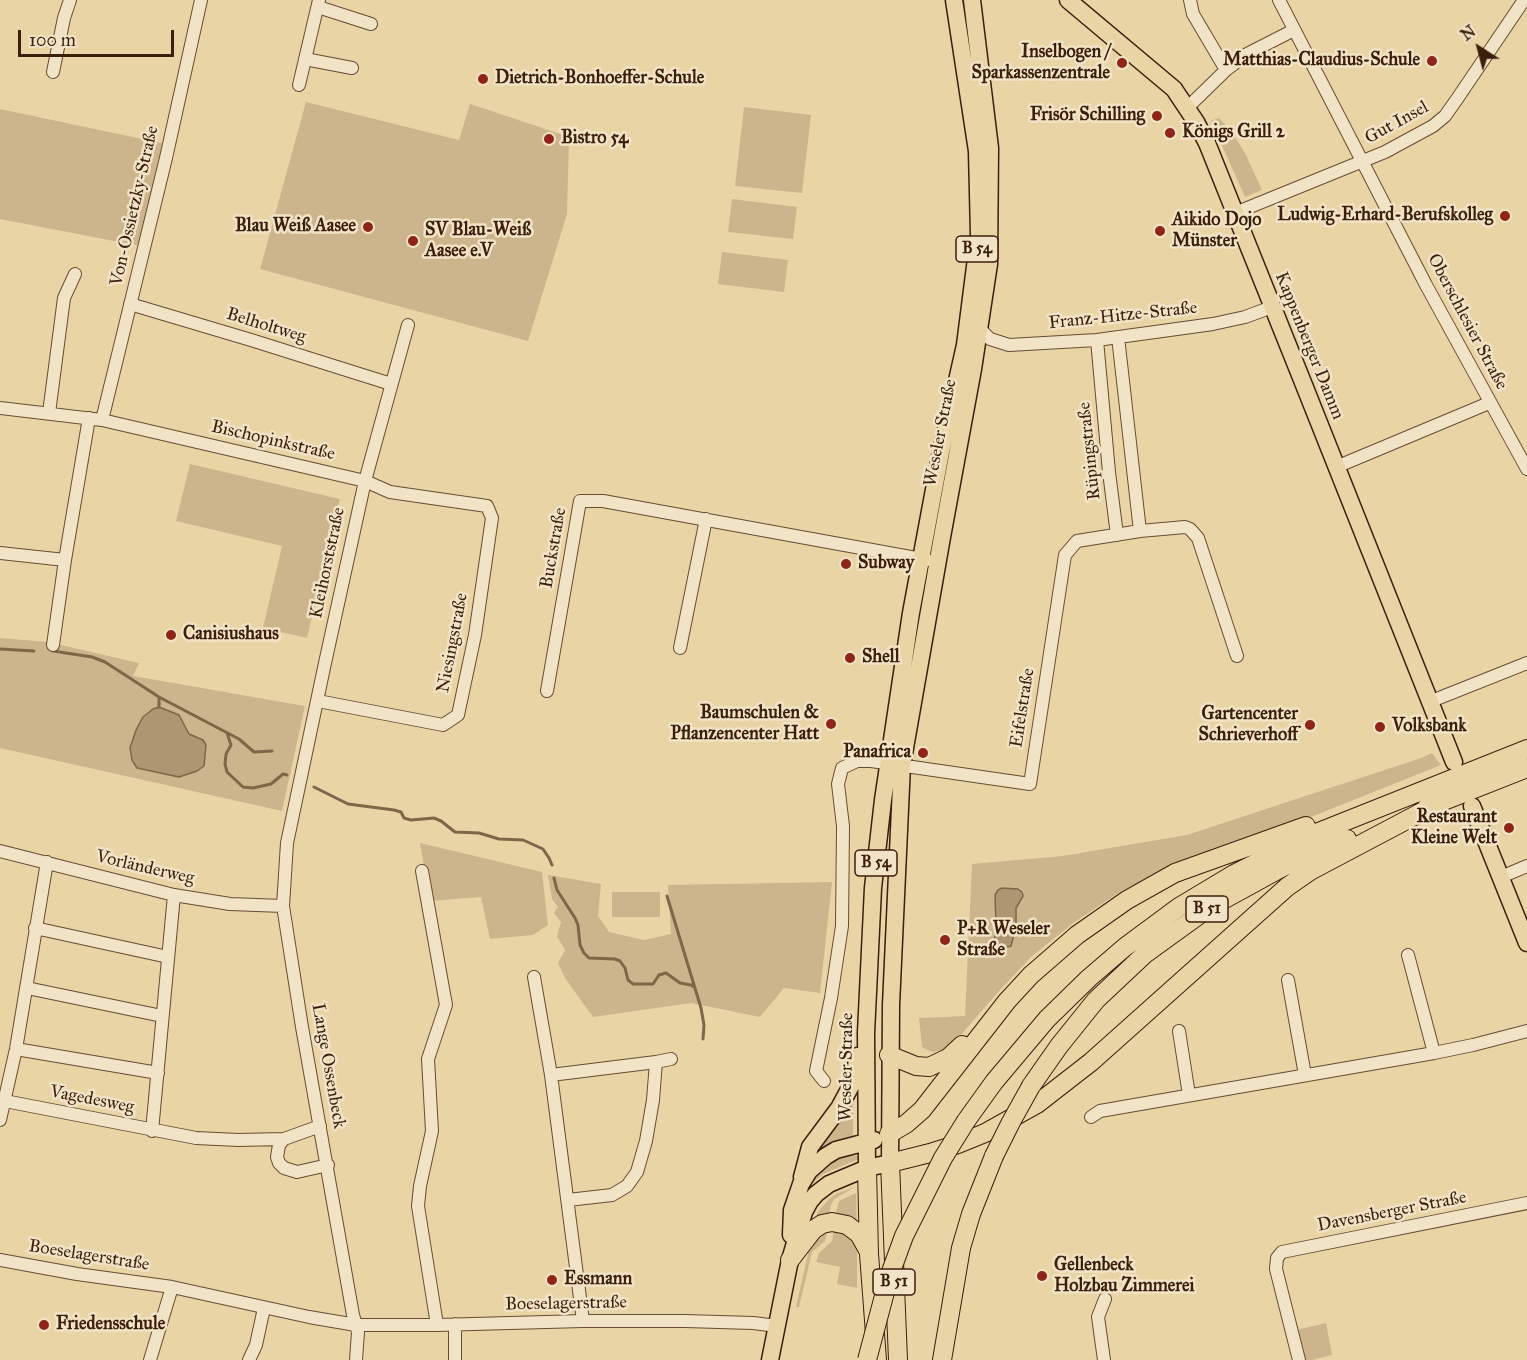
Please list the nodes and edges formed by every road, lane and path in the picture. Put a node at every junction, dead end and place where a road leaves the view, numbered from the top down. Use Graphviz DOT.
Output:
graph roads {
  1 [pos="70,0"];
  2 [pos="201,0"];
  3 [pos="954,0"];
  4 [pos="972,0"];
  5 [pos="1068,0"];
  6 [pos="1190,0"];
  7 [pos="1279,0"];
  8 [pos="1524,0"];
  9 [pos="318,4"];
  10 [pos="371,24"];
  11 [pos="1294,30"];
  12 [pos="305,59"];
  13 [pos="352,68"];
  14 [pos="1226,70"];
  15 [pos="53,72"];
  16 [pos="299,85"];
  17 [pos="1187,108"];
  18 [pos="1363,162"];
  19 [pos="1235,213"];
  20 [pos="75,274"];
  21 [pos="130,304"];
  22 [pos="1272,307"];
  23 [pos="408,325"];
  24 [pos="985,334"];
  25 [pos="1118,337"];
  26 [pos="1097,340"];
  27 [pos="391,384"];
  28 [pos="1489,403"];
  29 [pos="0,408"];
  30 [pos="49,413"];
  31 [pos="89,418"];
  32 [pos="102,420"];
  33 [pos="1336,467"];
  34 [pos="1527,470"];
  35 [pos="365,481"];
  36 [pos="487,506"];
  37 [pos="706,519"];
  38 [pos="1140,531"];
  39 [pos="1117,535"];
  40 [pos="0,553"];
  41 [pos="65,560"];
  42 [pos="929,560"];
  43 [pos="53,645"];
  44 [pos="680,648"];
  45 [pos="1237,656"];
  46 [pos="1527,663"];
  47 [pos="546,691"];
  48 [pos="318,701"];
  49 [pos="1429,702"];
  50 [pos="1527,749"];
  51 [pos="1454,762"];
  52 [pos="895,764"];
  53 [pos="1527,768"];
  54 [pos="1435,805"];
  55 [pos="1472,806"];
  56 [pos="1376,808"];
  57 [pos="294,812"];
  58 [pos="0,851"];
  59 [pos="47,862"];
  60 [pos="1527,866"];
  61 [pos="422,871"];
  62 [pos="875,871"];
  63 [pos="897,871"];
  64 [pos="1501,877"];
  65 [pos="174,895"];
  66 [pos="284,906"];
  67 [pos="36,928"];
  68 [pos="1527,943"];
  69 [pos="1408,955"];
  70 [pos="168,957"];
  71 [pos="534,977"];
  72 [pos="1288,980"];
  73 [pos="27,988"];
  74 [pos="162,1016"];
  75 [pos="993,1018"];
  76 [pos="1179,1031"];
  77 [pos="1527,1031"];
  78 [pos="866,1033"];
  79 [pos="16,1049"];
  80 [pos="1434,1053"];
  81 [pos="890,1055"];
  82 [pos="671,1059"];
  83 [pos="656,1062"];
  84 [pos="158,1073"];
  85 [pos="1305,1075"];
  86 [pos="551,1076"];
  87 [pos="824,1081"];
  88 [pos="1189,1095"];
  89 [pos="5,1101"];
  90 [pos="1091,1116"];
  91 [pos="0,1120"];
  92 [pos="320,1126"];
  93 [pos="152,1131"];
  94 [pos="889,1134"];
  95 [pos="284,1139"];
  96 [pos="866,1143"];
  97 [pos="890,1163"];
  98 [pos="328,1165"];
  99 [pos="867,1168"];
  100 [pos="801,1184"];
  101 [pos="568,1200"];
  102 [pos="1527,1203"];
  103 [pos="869,1254"];
  104 [pos="0,1260"];
  105 [pos="790,1260"];
  106 [pos="172,1287"];
  107 [pos="1105,1299"];
  108 [pos="264,1308"];
  109 [pos="583,1321"];
  110 [pos="356,1324"];
  111 [pos="455,1324"];
  112 [pos="437,1325"];
  113 [pos="777,1326"];
  114 [pos="150,1360"];
  115 [pos="249,1360"];
  116 [pos="356,1360"];
  117 [pos="455,1360"];
  118 [pos="770,1360"];
  119 [pos="867,1360"];
  120 [pos="877,1360"];
  121 [pos="898,1360"];
  122 [pos="942,1360"];
  123 [pos="1104,1360"];
  124 [pos="1299,1360"];
  1 -- 15 [label="street"];
  2 -- 21 [label="street, Von-Ossietzky-Straße"];
  3 -- 42 [label="main road, Weseler Straße / B 54"];
  4 -- 24 [label="main road, Weseler Straße / B 54"];
  5 -- 17 [label="main road, Kappenberger Damm"];
  6 -- 14 [label="street"];
  7 -- 11 [label="street, Oberschlesier Straße"];
  8 -- 18 [label="street, Gut Insel"];
  9 -- 10 [label="street"];
  9 -- 12 [label="street"];
  11 -- 14 [label="street"];
  11 -- 18 [label="street, Oberschlesier Straße"];
  12 -- 13 [label="street"];
  12 -- 16 [label="street"];
  14 -- 17 [label="street"];
  17 -- 19 [label="main road, Kappenberger Damm"];
  18 -- 19 [label="street, Gut Insel"];
  18 -- 28 [label="street, Oberschlesier Straße"];
  19 -- 22 [label="main road, Kappenberger Damm"];
  20 -- 30 [label="street"];
  21 -- 27 [label="street, Belholtweg"];
  21 -- 32 [label="street, Von-Ossietzky-Straße"];
  22 -- 25 [label="street, Franz-Hitze-Straße"];
  22 -- 33 [label="main road, Kappenberger Damm"];
  23 -- 27 [label="street, Kleihorststraße"];
  24 -- 26 [label="street, Franz-Hitze-Straße"];
  24 -- 42 [label="main road, Weseler Straße / B 54"];
  25 -- 26 [label="street, Franz-Hitze-Straße"];
  25 -- 38 [label="street"];
  26 -- 39 [label="street, Rüpingstraße"];
  27 -- 35 [label="street, Kleihorststraße"];
  28 -- 33 [label="street"];
  28 -- 34 [label="street, Oberschlesier Straße"];
  29 -- 30 [label="street, Bischopinkstraße"];
  30 -- 31 [label="street, Bischopinkstraße"];
  31 -- 32 [label="street, Bischopinkstraße"];
  31 -- 41 [label="street"];
  32 -- 35 [label="street, Bischopinkstraße"];
  33 -- 49 [label="main road, Kappenberger Damm"];
  35 -- 36 [label="street, Bischopinkstraße"];
  35 -- 48 [label="street, Kleihorststraße"];
  36 -- 48 [label="street, Niesingstraße"];
  37 -- 42 [label="street, Buckstraße"];
  37 -- 44 [label="street"];
  37 -- 47 [label="street, Buckstraße"];
  38 -- 39 [label="street"];
  38 -- 45 [label="street"];
  39 -- 52 [label="street, Eifelstraße"];
  40 -- 41 [label="street"];
  41 -- 43 [label="street"];
  42 -- 52 [label="main road, Weseler Straße / B 54"];
  46 -- 49 [label="street"];
  48 -- 57 [label="street, Kleihorststraße"];
  49 -- 51 [label="main road, Kappenberger Damm"];
  50 -- 56 [label="highway, B 51"];
  52 -- 62 [label="main road, Weseler Straße / B 54"];
  52 -- 63 [label="main road, Weseler Straße / B 54"];
  52 -- 87 [label="street, Weseler Straße"];
  53 -- 54 [label="highway, B 51"];
  54 -- 97 [label="highway"];
  54 -- 122 [label="highway, B 51, bridge"];
  55 -- 64 [label="main road"];
  56 -- 75 [label="highway"];
  56 -- 119 [label="highway, B 51, bridge"];
  57 -- 66 [label="street, Lange Ossenbeck"];
  58 -- 59 [label="street, Vorländerweg"];
  59 -- 65 [label="street, Vorländerweg"];
  59 -- 67 [label="street"];
  60 -- 64 [label="street"];
  61 -- 112 [label="street"];
  62 -- 63 [label="main road, B 54"];
  62 -- 78 [label="main road, Weseler Straße / B 54"];
  63 -- 81 [label="main road, Weseler Straße / B 54"];
  64 -- 68 [label="main road"];
  65 -- 66 [label="street, Vorländerweg"];
  65 -- 70 [label="street, Vagedesweg"];
  66 -- 92 [label="street, Lange Ossenbeck"];
  67 -- 70 [label="street"];
  67 -- 73 [label="street"];
  69 -- 80 [label="street"];
  70 -- 74 [label="street, Vagedesweg"];
  71 -- 86 [label="street"];
  72 -- 85 [label="street"];
  73 -- 74 [label="street"];
  73 -- 79 [label="street"];
  74 -- 84 [label="street, Vagedesweg"];
  75 -- 81 [label="highway"];
  75 -- 94 [label="highway"];
  76 -- 88 [label="street"];
  77 -- 80 [label="street"];
  78 -- 96 [label="main road, Weseler Straße / B 54"];
  78 -- 100 [label="main road"];
  79 -- 84 [label="street, Vagedesweg"];
  79 -- 89 [label="street"];
  80 -- 85 [label="street"];
  81 -- 94 [label="main road, Weseler Straße / B 54"];
  82 -- 83 [label="street"];
  83 -- 86 [label="street"];
  83 -- 101 [label="street"];
  84 -- 93 [label="street, Vagedesweg"];
  85 -- 88 [label="street"];
  86 -- 101 [label="street"];
  88 -- 90 [label="street"];
  89 -- 91 [label="street"];
  89 -- 93 [label="street, Vagedesweg"];
  92 -- 95 [label="street"];
  92 -- 98 [label="street, Lange Ossenbeck"];
  93 -- 95 [label="street"];
  94 -- 96 [label="main road"];
  94 -- 97 [label="main road, B 54"];
  95 -- 98 [label="street"];
  96 -- 99 [label="main road, B 54"];
  96 -- 100 [label="main road, Weseler Straße"];
  97 -- 99 [label="main road, Weseler Straße"];
  97 -- 121 [label="highway, B 51"];
  98 -- 110 [label="street, Lange Ossenbeck"];
  99 -- 103 [label="highway, B 51"];
  99 -- 105 [label="main road, Weseler Straße"];
  100 -- 105 [label="main road, Weseler Straße"];
  101 -- 109 [label="street"];
  102 -- 124 [label="street, Davensberger Straße"];
  103 -- 105 [label="highway"];
  103 -- 120 [label="highway, B 51"];
  104 -- 106 [label="street, Boeselagerstraße"];
  105 -- 113 [label="main road, Weseler Straße"];
  106 -- 108 [label="street, Boeselagerstraße"];
  106 -- 114 [label="street"];
  107 -- 123 [label="street"];
  108 -- 110 [label="street, Boeselagerstraße"];
  108 -- 115 [label="street"];
  109 -- 111 [label="street, Boeselagerstraße"];
  109 -- 113 [label="street, Boeselagerstraße"];
  110 -- 112 [label="street, Boeselagerstraße"];
  110 -- 116 [label="street"];
  111 -- 112 [label="street, Boeselagerstraße"];
  111 -- 117 [label="street"];
  113 -- 118 [label="main road, Weseler Straße"];
}
